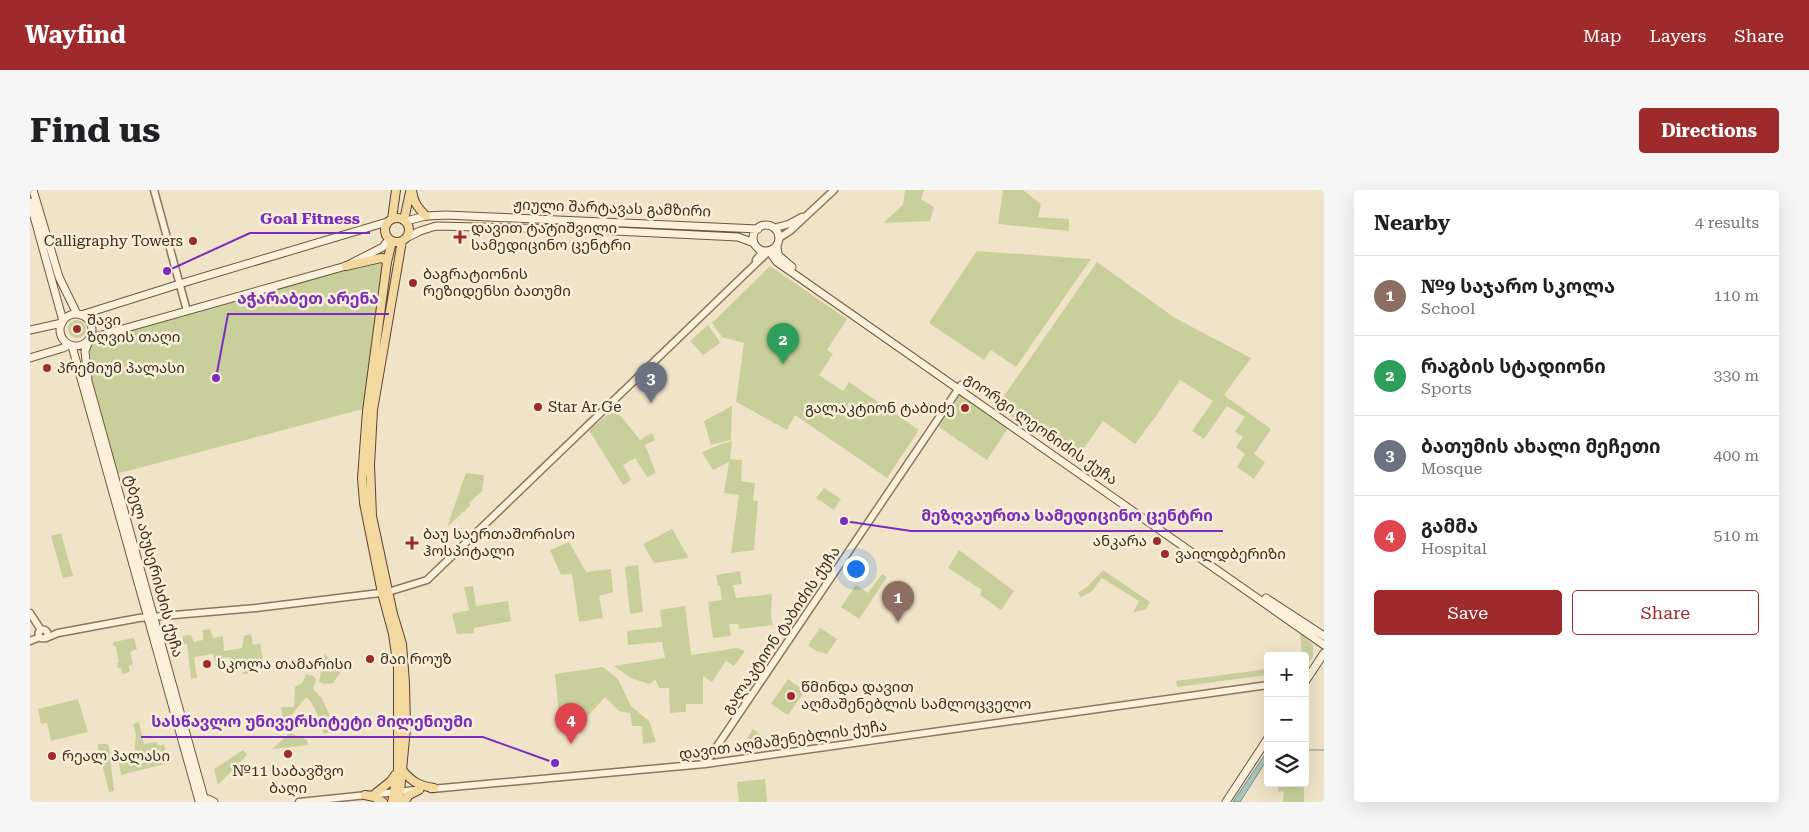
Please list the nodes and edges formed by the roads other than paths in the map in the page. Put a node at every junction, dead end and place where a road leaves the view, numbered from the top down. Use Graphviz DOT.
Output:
graph roads {
  1 [pos="33,190"];
  2 [pos="154,190"];
  3 [pos="396,190"];
  4 [pos="411,190"];
  5 [pos="823,190"];
  6 [pos="834,190"];
  7 [pos="30,202"];
  8 [pos="822,202"];
  9 [pos="812,211"];
  10 [pos="426,216"];
  11 [pos="390,220"];
  12 [pos="405,220"];
  13 [pos="774,228"];
  14 [pos="758,229"];
  15 [pos="779,238"];
  16 [pos="405,239"];
  17 [pos="391,240"];
  18 [pos="754,242"];
  19 [pos="777,246"];
  20 [pos="759,249"];
  21 [pos="769,251"];
  22 [pos="387,262"];
  23 [pos="346,266"];
  24 [pos="747,274"];
  25 [pos="179,284"];
  26 [pos="187,312"];
  27 [pos="79,314"];
  28 [pos="63,322"];
  29 [pos="30,330"];
  30 [pos="90,339"];
  31 [pos="71,345"];
  32 [pos="30,358"];
  33 [pos="959,387"];
  34 [pos="385,593"];
  35 [pos="30,613"];
  36 [pos="151,617"];
  37 [pos="43,634"];
  38 [pos="1324,636"];
  39 [pos="30,641"];
  40 [pos="1324,645"];
  41 [pos="1324,653"];
  42 [pos="1309,676"];
  43 [pos="1264,686"];
  44 [pos="1265,742"];
  45 [pos="706,764"];
  46 [pos="400,771"];
  47 [pos="434,788"];
  48 [pos="419,790"];
  49 [pos="398,792"];
  50 [pos="376,794"];
  51 [pos="365,796"];
  52 [pos="200,800"];
  53 [pos="214,802"];
  54 [pos="299,802"];
  55 [pos="383,802"];
  56 [pos="392,802"];
  57 [pos="399,802"];
  58 [pos="404,802"];
  59 [pos="1226,802"];
  1 -- 27 [label="main road"];
  2 -- 25 [label="street"];
  3 -- 11 [label="main road"];
  4 -- 10 [label="main road"];
  4 -- 12 [label="main road"];
  5 -- 8 [label="street"];
  6 -- 8 [label="street"];
  7 -- 28 [label="main road"];
  8 -- 9 [label="street"];
  9 -- 13 [label="street"];
  9 -- 15 [label="street"];
  10 -- 12 [label="main road, ჟიული შარტავას გამზირი"];
  10 -- 14 [label="main road, ჟიული შარტავას გამზირი"];
  11 -- 12 [label="main road"];
  11 -- 17 [label="main road"];
  11 -- 25 [label="main road"];
  12 -- 16 [label="main road"];
  13 -- 14 [label="main road"];
  13 -- 15 [label="main road"];
  14 -- 18 [label="main road"];
  15 -- 19 [label="main road"];
  16 -- 17 [label="main road"];
  16 -- 18 [label="main road, ჟიული შარტავას გამზირი"];
  16 -- 34 [label="main road"];
  17 -- 22 [label="main road"];
  17 -- 23 [label="main road"];
  18 -- 20 [label="main road"];
  19 -- 21 [label="main road"];
  19 -- 33 [label="main road, გიორგი ლეონიძის ქუჩა"];
  20 -- 21 [label="main road"];
  20 -- 24 [label="street"];
  21 -- 24 [label="street"];
  21 -- 33 [label="main road, გიორგი ლეონიძის ქუჩა"];
  22 -- 23 [label="main road"];
  22 -- 34 [label="main road"];
  23 -- 26 [label="main road"];
  24 -- 34 [label="street"];
  25 -- 26 [label="street"];
  25 -- 27 [label="main road"];
  26 -- 30 [label="main road"];
  27 -- 28 [label="main road"];
  27 -- 30 [label="main road"];
  28 -- 29 [label="main road"];
  28 -- 31 [label="main road"];
  30 -- 31 [label="main road"];
  30 -- 36 [label="main road, ტბელ აბუსერისძის ქუჩა"];
  31 -- 32 [label="main road"];
  31 -- 36 [label="main road, ტბელ აბუსერისძის ქუჩა"];
  33 -- 38 [label="main road, გიორგი ლეონიძის ქუჩა"];
  33 -- 40 [label="main road, გიორგი ლეონიძის ქუჩა"];
  33 -- 45 [label="street, გალაკტიონ ტაბიძის ქუჩა"];
  34 -- 36 [label="street"];
  34 -- 46 [label="main road"];
  35 -- 37 [label="street"];
  36 -- 37 [label="street"];
  36 -- 52 [label="main road, ტბელ აბუსერისძის ქუჩა"];
  37 -- 39 [label="street"];
  41 -- 42 [label="main road"];
  43 -- 45 [label="street, დავით აღმაშენებლის ქუჩა"];
  44 -- 59 [label="main road"];
  45 -- 47 [label="street, დავით აღმაშენებლის ქუჩა"];
  46 -- 47 [label="main road"];
  46 -- 49 [label="main road"];
  46 -- 50 [label="main road"];
  47 -- 48 [label="street, დავით აღმაშენებლის ქუჩა"];
  48 -- 49 [label="street, დავით აღმაშენებლის ქუჩა"];
  48 -- 58 [label="main road"];
  49 -- 50 [label="street, დავით აღმაშენებლის ქუჩა"];
  49 -- 56 [label="main road"];
  49 -- 57 [label="main road"];
  50 -- 51 [label="street, დავით აღმაშენებლის ქუჩა"];
  51 -- 54 [label="street, დავით აღმაშენებლის ქუჩა"];
  51 -- 55 [label="main road"];
  52 -- 53 [label="main road"];
}
